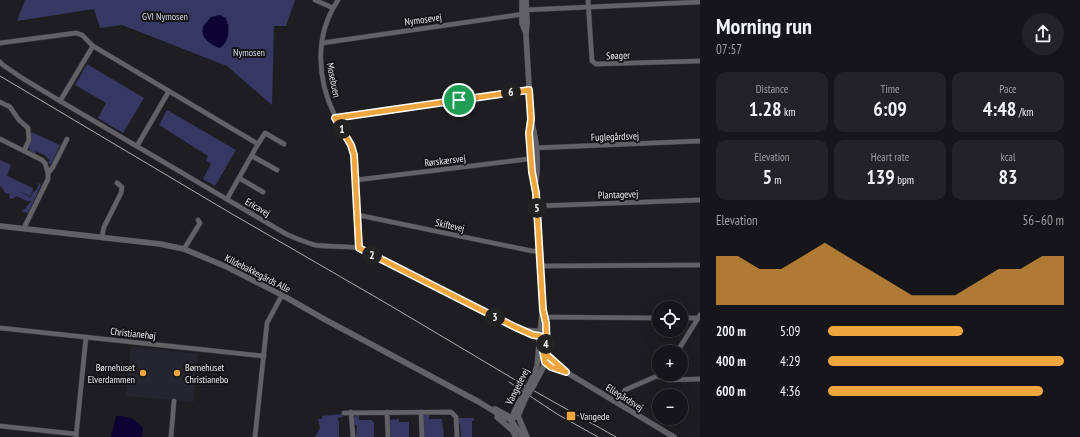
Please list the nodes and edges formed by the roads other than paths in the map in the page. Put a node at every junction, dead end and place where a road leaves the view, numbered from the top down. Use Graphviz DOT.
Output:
graph roads {
  1 [pos="315,0"];
  2 [pos="338,0"];
  3 [pos="522,0"];
  4 [pos="526,0"];
  5 [pos="588,0"];
  6 [pos="700,2"];
  7 [pos="333,8"];
  8 [pos="589,8"];
  9 [pos="524,12"];
  10 [pos="0,43"];
  11 [pos="322,43"];
  12 [pos="93,46"];
  13 [pos="700,61"];
  14 [pos="0,62"];
  15 [pos="529,90"];
  16 [pos="169,91"];
  17 [pos="60,101"];
  18 [pos="0,102"];
  19 [pos="335,118"];
  20 [pos="0,139"];
  21 [pos="67,139"];
  22 [pos="700,141"];
  23 [pos="258,144"];
  24 [pos="284,144"];
  25 [pos="137,146"];
  26 [pos="533,149"];
  27 [pos="24,151"];
  28 [pos="252,156"];
  29 [pos="533,158"];
  30 [pos="277,170"];
  31 [pos="48,173"];
  32 [pos="239,178"];
  33 [pos="356,180"];
  34 [pos="117,183"];
  35 [pos="263,192"];
  36 [pos="226,199"];
  37 [pos="700,200"];
  38 [pos="537,206"];
  39 [pos="358,215"];
  40 [pos="198,220"];
  41 [pos="0,226"];
  42 [pos="24,228"];
  43 [pos="102,237"];
  44 [pos="359,248"];
  45 [pos="184,249"];
  46 [pos="539,251"];
  47 [pos="700,265"];
  48 [pos="540,266"];
  49 [pos="282,295"];
  50 [pos="543,317"];
  51 [pos="699,317"];
  52 [pos="652,318"];
  53 [pos="688,318"];
  54 [pos="0,328"];
  55 [pos="542,334"];
  56 [pos="86,338"];
  57 [pos="681,345"];
  58 [pos="547,355"];
  59 [pos="264,356"];
  60 [pos="545,362"];
  61 [pos="537,367"];
  62 [pos="551,367"];
  63 [pos="566,372"];
  64 [pos="652,378"];
  65 [pos="688,379"];
  66 [pos="700,379"];
  67 [pos="533,384"];
  68 [pos="524,396"];
  69 [pos="174,401"];
  70 [pos="618,403"];
  71 [pos="351,412"];
  72 [pos="386,412"];
  73 [pos="421,412"];
  74 [pos="344,413"];
  75 [pos="518,416"];
  76 [pos="509,421"];
  77 [pos="0,426"];
  78 [pos="76,435"];
  79 [pos="171,437"];
  80 [pos="255,437"];
  81 [pos="353,437"];
  82 [pos="388,437"];
  83 [pos="422,437"];
  84 [pos="457,437"];
  85 [pos="516,437"];
  86 [pos="523,437"];
  87 [pos="527,437"];
  88 [pos="674,437"];
  1 -- 7 [label="street"];
  2 -- 7 [label="street, Mosebuen"];
  3 -- 9 [label="street, Vangedevej"];
  4 -- 9 [label="street, Vangedevej"];
  5 -- 8 [label="street, Søager"];
  6 -- 8 [label="street, Nymosevej"];
  7 -- 11 [label="street, Mosebuen"];
  8 -- 9 [label="street, Nymosevej"];
  8 -- 13 [label="street, Søager"];
  9 -- 11 [label="street, Nymosevej"];
  9 -- 15 [label="street, Vangedevej"];
  10 -- 12 [label="street"];
  11 -- 19 [label="street, Mosebuen"];
  12 -- 16 [label="street"];
  12 -- 17 [label="street"];
  14 -- 17 [label="street, Ericavej"];
  15 -- 19 [label="street"];
  15 -- 26 [label="street, Vangedevej"];
  16 -- 23 [label="street"];
  16 -- 25 [label="street"];
  17 -- 25 [label="street, Ericavej"];
  18 -- 27 [label="street"];
  19 -- 33 [label="street, Mosebuen"];
  20 -- 27 [label="street"];
  21 -- 31 [label="street"];
  22 -- 26 [label="street, Fuglegårdsvej"];
  23 -- 24 [label="street"];
  23 -- 28 [label="street"];
  25 -- 36 [label="street, Ericavej"];
  26 -- 29 [label="street, Vangedevej"];
  27 -- 31 [label="street"];
  28 -- 30 [label="street"];
  28 -- 32 [label="street"];
  29 -- 33 [label="street, Rørskærsvej"];
  29 -- 38 [label="street, Vangedevej"];
  31 -- 42 [label="street"];
  32 -- 35 [label="street"];
  32 -- 36 [label="street"];
  33 -- 39 [label="street, Mosebuen"];
  34 -- 43 [label="street"];
  36 -- 44 [label="street, Ericavej"];
  37 -- 38 [label="street, Plantagevej"];
  38 -- 46 [label="street, Vangedevej"];
  39 -- 44 [label="street, Mosebuen"];
  39 -- 46 [label="street, Skiftevej"];
  40 -- 45 [label="street"];
  41 -- 42 [label="street, Kildebakkegårds Alle"];
  42 -- 43 [label="street, Kildebakkegårds Alle"];
  43 -- 45 [label="street, Kildebakkegårds Alle"];
  44 -- 55 [label="street, Ericavej"];
  45 -- 49 [label="street, Kildebakkegårds Alle"];
  46 -- 48 [label="street, Vangedevej"];
  47 -- 48 [label="street"];
  48 -- 50 [label="street, Vangedevej"];
  49 -- 59 [label="street"];
  49 -- 76 [label="street, Kildebakkegårds Alle"];
  50 -- 52 [label="street"];
  50 -- 55 [label="street, Vangedevej"];
  51 -- 53 [label="street"];
  51 -- 57 [label="street"];
  54 -- 56 [label="street, Christianehøj"];
  55 -- 58 [label="street, Vangedevej"];
  55 -- 60 [label="street"];
  55 -- 61 [label="street, Vangedevej"];
  56 -- 59 [label="street, Christianehøj"];
  56 -- 78 [label="street"];
  58 -- 60 [label="street, Vangedevej"];
  58 -- 63 [label="street, Ellegårdsvej"];
  59 -- 80 [label="street"];
  60 -- 61 [label="street"];
  60 -- 62 [label="street"];
  60 -- 63 [label="street"];
  60 -- 67 [label="street, Vangedevej"];
  61 -- 67 [label="street, Vangedevej"];
  62 -- 63 [label="street, Ellegårdsvej"];
  62 -- 67 [label="street"];
  63 -- 70 [label="street, Ellegårdsvej"];
  64 -- 70 [label="street"];
  65 -- 66 [label="street"];
  67 -- 68 [label="street, Vangedevej, bridge"];
  68 -- 75 [label="street, Vangedevej"];
  68 -- 76 [label="street, Vangedevej"];
  69 -- 79 [label="street"];
  70 -- 88 [label="street, Ellegårdsvej"];
  71 -- 72 [label="street"];
  71 -- 74 [label="street"];
  71 -- 81 [label="street"];
  72 -- 73 [label="street"];
  72 -- 82 [label="street"];
  73 -- 83 [label="street"];
  73 -- 84 [label="street"];
  75 -- 76 [label="street"];
  75 -- 87 [label="street, Vangedevej"];
  76 -- 85 [label="street"];
  76 -- 86 [label="street"];
  77 -- 78 [label="street"];
}
